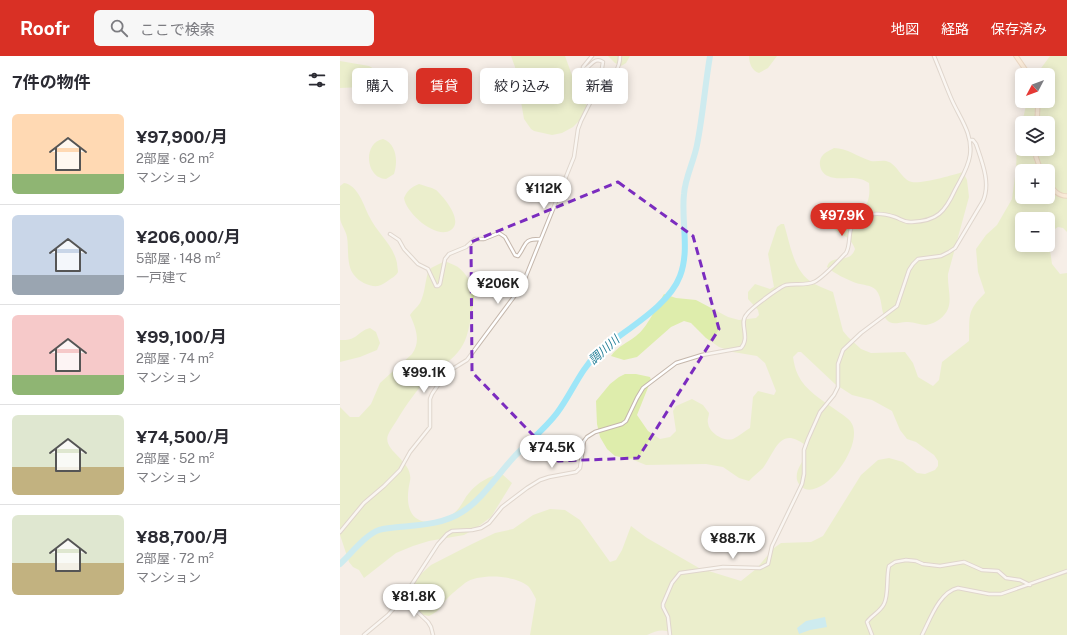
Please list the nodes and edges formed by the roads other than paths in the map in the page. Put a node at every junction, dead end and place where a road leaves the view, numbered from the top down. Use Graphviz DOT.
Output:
graph roads {
  1 [pos="592,56"];
  2 [pos="620,56"];
  3 [pos="934,56"];
  4 [pos="1016,56"];
  5 [pos="583,68"];
  6 [pos="587,68"];
  7 [pos="602,68"];
  8 [pos="618,68"];
  9 [pos="1024,68"];
  10 [pos="590,104"];
  11 [pos="970,140"];
  12 [pos="1055,192"];
  13 [pos="1067,196"];
  14 [pos="390,234"];
  15 [pos="540,238"];
  16 [pos="340,532"];
  17 [pos="1067,572"];
  18 [pos="1030,585"];
  19 [pos="403,598"];
  20 [pos="364,635"];
  21 [pos="433,635"];
  22 [pos="670,635"];
  23 [pos="872,635"];
  24 [pos="922,635"];
  1 -- 5 [label="street"];
  2 -- 8 [label="street"];
  3 -- 11 [label="street"];
  4 -- 9 [label="main road"];
  6 -- 7 [label="street"];
  10 -- 15 [label="street"];
  11 -- 19 [label="street"];
  11 -- 22 [label="street"];
  12 -- 13 [label="main road"];
  14 -- 15 [label="street"];
  15 -- 16 [label="street"];
  17 -- 18 [label="street"];
  18 -- 23 [label="street"];
  18 -- 24 [label="street"];
  19 -- 20 [label="street"];
  19 -- 21 [label="street"];
}
